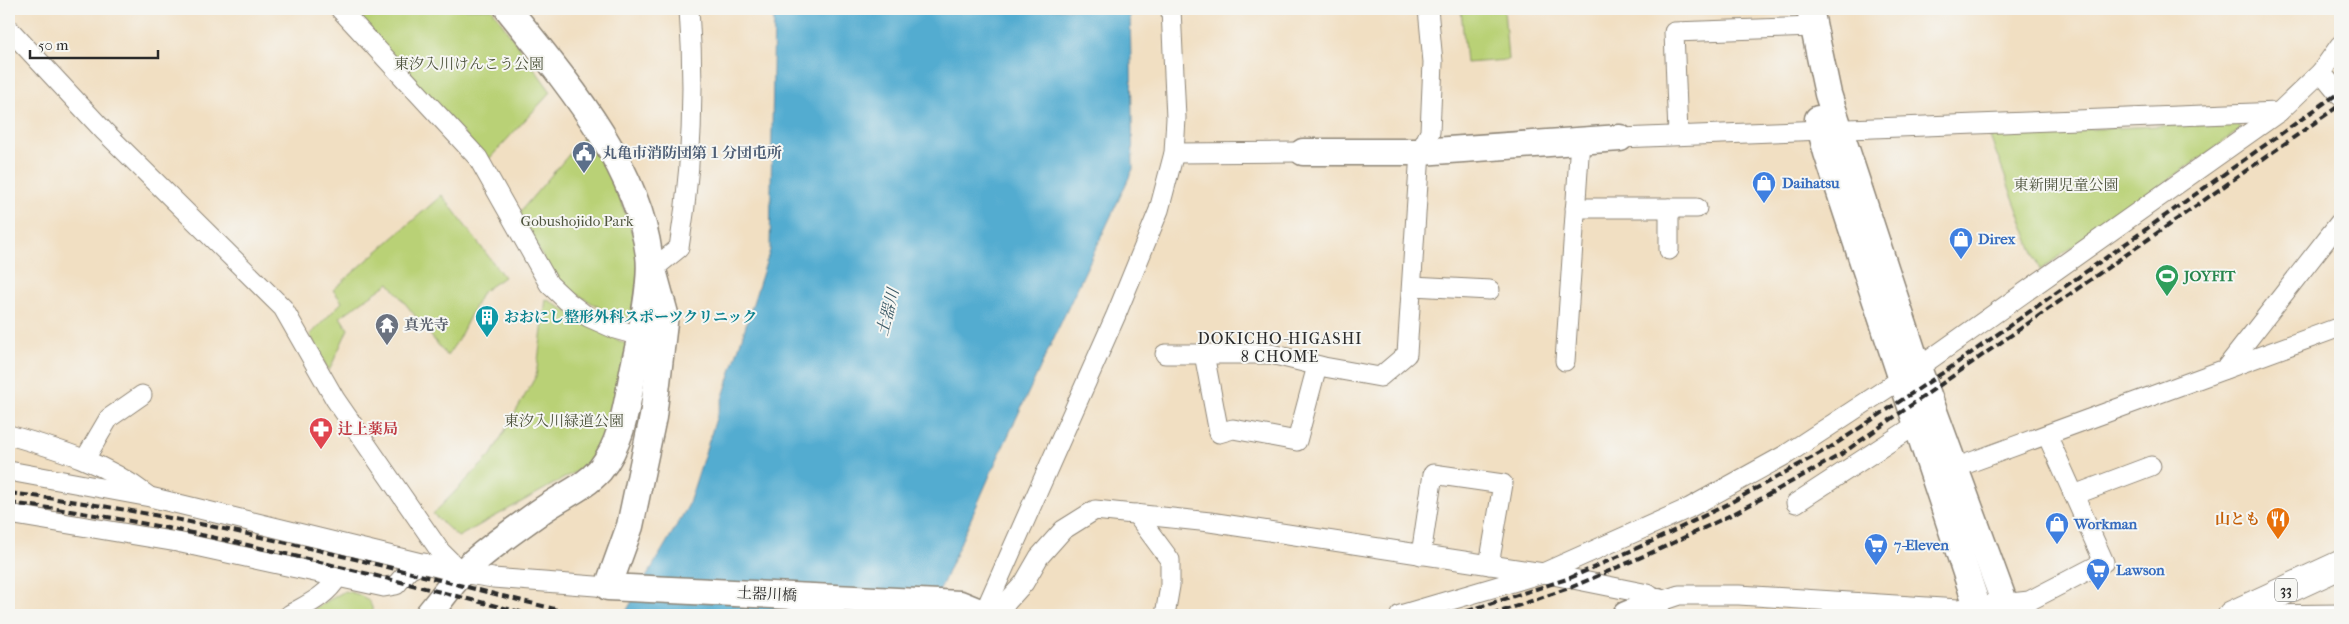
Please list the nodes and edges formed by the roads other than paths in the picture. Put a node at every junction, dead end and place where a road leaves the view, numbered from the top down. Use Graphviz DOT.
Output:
graph roads {
  1 [pos="340,9"];
  2 [pos="508,9"];
  3 [pos="689,9"];
  4 [pos="1171,9"];
  5 [pos="1428,9"];
  6 [pos="1803,18"];
  7 [pos="9,30"];
  8 [pos="2340,46"];
  9 [pos="2322,72"];
  10 [pos="2340,95"];
  11 [pos="2279,112"];
  12 [pos="1830,129"];
  13 [pos="1678,134"];
  14 [pos="1620,138"];
  15 [pos="1580,140"];
  16 [pos="1304,152"];
  17 [pos="1420,152"];
  18 [pos="1174,153"];
  19 [pos="1575,208"];
  20 [pos="1669,208"];
  21 [pos="1697,208"];
  22 [pos="2340,222"];
  23 [pos="1669,250"];
  24 [pos="651,262"];
  25 [pos="1412,286"];
  26 [pos="1490,290"];
  27 [pos="2340,327"];
  28 [pos="640,336"];
  29 [pos="1165,354"];
  30 [pos="1204,354"];
  31 [pos="1565,361"];
  32 [pos="1317,366"];
  33 [pos="2224,370"];
  34 [pos="1910,373"];
  35 [pos="142,395"];
  36 [pos="1926,419"];
  37 [pos="9,435"];
  38 [pos="2046,435"];
  39 [pos="61,451"];
  40 [pos="86,460"];
  41 [pos="2152,466"];
  42 [pos="1955,468"];
  43 [pos="9,471"];
  44 [pos="56,478"];
  45 [pos="2074,496"];
  46 [pos="150,497"];
  47 [pos="1796,503"];
  48 [pos="9,514"];
  49 [pos="1136,514"];
  50 [pos="1421,555"];
  51 [pos="414,564"];
  52 [pos="2340,565"];
  53 [pos="1495,566"];
  54 [pos="462,573"];
  55 [pos="1543,573"];
  56 [pos="337,578"];
  57 [pos="608,587"];
  58 [pos="1498,587"];
  59 [pos="1658,602"];
  60 [pos="2258,603"];
  61 [pos="2007,609"];
  62 [pos="1979,611"];
  63 [pos="985,614"];
  64 [pos="2340,614"];
  65 [pos="289,615"];
  66 [pos="428,615"];
  67 [pos="1165,615"];
  68 [pos="1400,615"];
  69 [pos="1626,615"];
  70 [pos="2232,615"];
  1 -- 28 [label="street"];
  2 -- 24 [label="street"];
  3 -- 24 [label="street"];
  4 -- 18 [label="street"];
  5 -- 17 [label="street"];
  6 -- 12 [label="street"];
  6 -- 13 [label="street"];
  7 -- 54 [label="street"];
  8 -- 9 [label="street"];
  9 -- 10 [label="street"];
  9 -- 11 [label="street"];
  11 -- 12 [label="street"];
  11 -- 34 [label="street"];
  12 -- 13 [label="street"];
  12 -- 34 [label="street"];
  13 -- 14 [label="street"];
  14 -- 15 [label="street"];
  15 -- 17 [label="street"];
  15 -- 19 [label="street"];
  16 -- 17 [label="street"];
  16 -- 18 [label="street"];
  17 -- 25 [label="street"];
  18 -- 63 [label="street"];
  19 -- 20 [label="street"];
  19 -- 31 [label="street"];
  20 -- 21 [label="street"];
  20 -- 23 [label="street"];
  22 -- 33 [label="street"];
  24 -- 28 [label="street"];
  24 -- 57 [label="street"];
  25 -- 26 [label="street"];
  25 -- 32 [label="street"];
  27 -- 33 [label="street"];
  28 -- 54 [label="street"];
  29 -- 30 [label="street"];
  30 -- 32 [label="street"];
  30 -- 32 [label="street"];
  33 -- 38 [label="street"];
  34 -- 36 [label="street"];
  34 -- 55 [label="street"];
  35 -- 40 [label="street"];
  36 -- 42 [label="street"];
  36 -- 47 [label="street"];
  36 -- 62 [label="street"];
  37 -- 39 [label="street"];
  38 -- 42 [label="street"];
  38 -- 45 [label="street"];
  39 -- 40 [label="street"];
  39 -- 44 [label="street"];
  40 -- 46 [label="street"];
  41 -- 45 [label="street"];
  42 -- 61 [label="street"];
  43 -- 44 [label="street"];
  44 -- 46 [label="street"];
  45 -- 61 [label="street"];
  46 -- 51 [label="street"];
  48 -- 56 [label="street"];
  49 -- 50 [label="street"];
  49 -- 63 [label="street"];
  49 -- 67 [label="street"];
  50 -- 53 [label="street"];
  50 -- 53 [label="street"];
  51 -- 54 [label="street"];
  51 -- 56 [label="street"];
  52 -- 60 [label="main road, 33"];
  53 -- 55 [label="street"];
  53 -- 58 [label="street"];
  54 -- 57 [label="street"];
  54 -- 66 [label="street"];
  55 -- 58 [label="street"];
  55 -- 59 [label="street"];
  56 -- 65 [label="street"];
  57 -- 63 [label="street, 土器川橋"];
  58 -- 68 [label="street"];
  59 -- 62 [label="street"];
  59 -- 69 [label="street"];
  60 -- 64 [label="street"];
  60 -- 70 [label="main road, 33"];
  61 -- 62 [label="street"];
}
